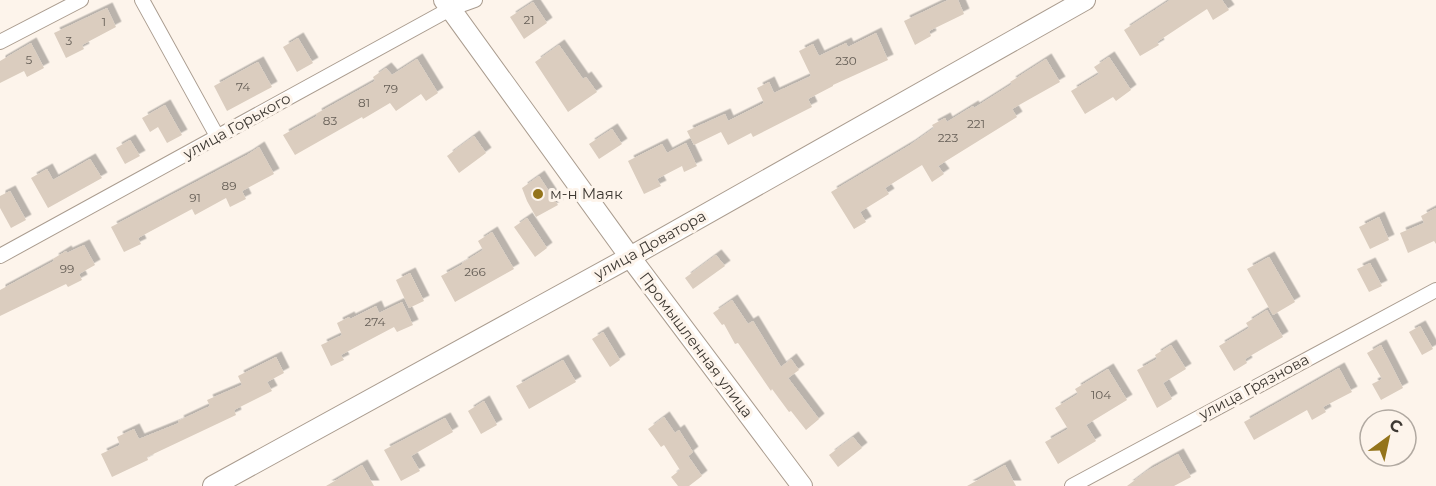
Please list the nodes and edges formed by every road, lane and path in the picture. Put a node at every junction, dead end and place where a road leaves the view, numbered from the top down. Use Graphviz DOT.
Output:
graph roads {
  1 [pos="81,0"];
  2 [pos="142,0"];
  3 [pos="475,0"];
  4 [pos="1085,0"];
  5 [pos="447,4"];
  6 [pos="0,42"];
  7 [pos="217,136"];
  8 [pos="0,256"];
  9 [pos="630,257"];
  10 [pos="1436,290"];
  11 [pos="213,486"];
  12 [pos="802,486"];
  13 [pos="1072,486"];
  1 -- 6 [label="street"];
  2 -- 7 [label="street"];
  3 -- 5 [label="street, улица Горького"];
  4 -- 9 [label="main road, улица Доватора"];
  5 -- 7 [label="street, улица Горького"];
  5 -- 9 [label="main road, Промышленная улица"];
  7 -- 8 [label="street, улица Горького"];
  9 -- 11 [label="main road, улица Доватора"];
  9 -- 12 [label="main road, Промышленная улица"];
  10 -- 13 [label="street, улица Грязнова"];
}
